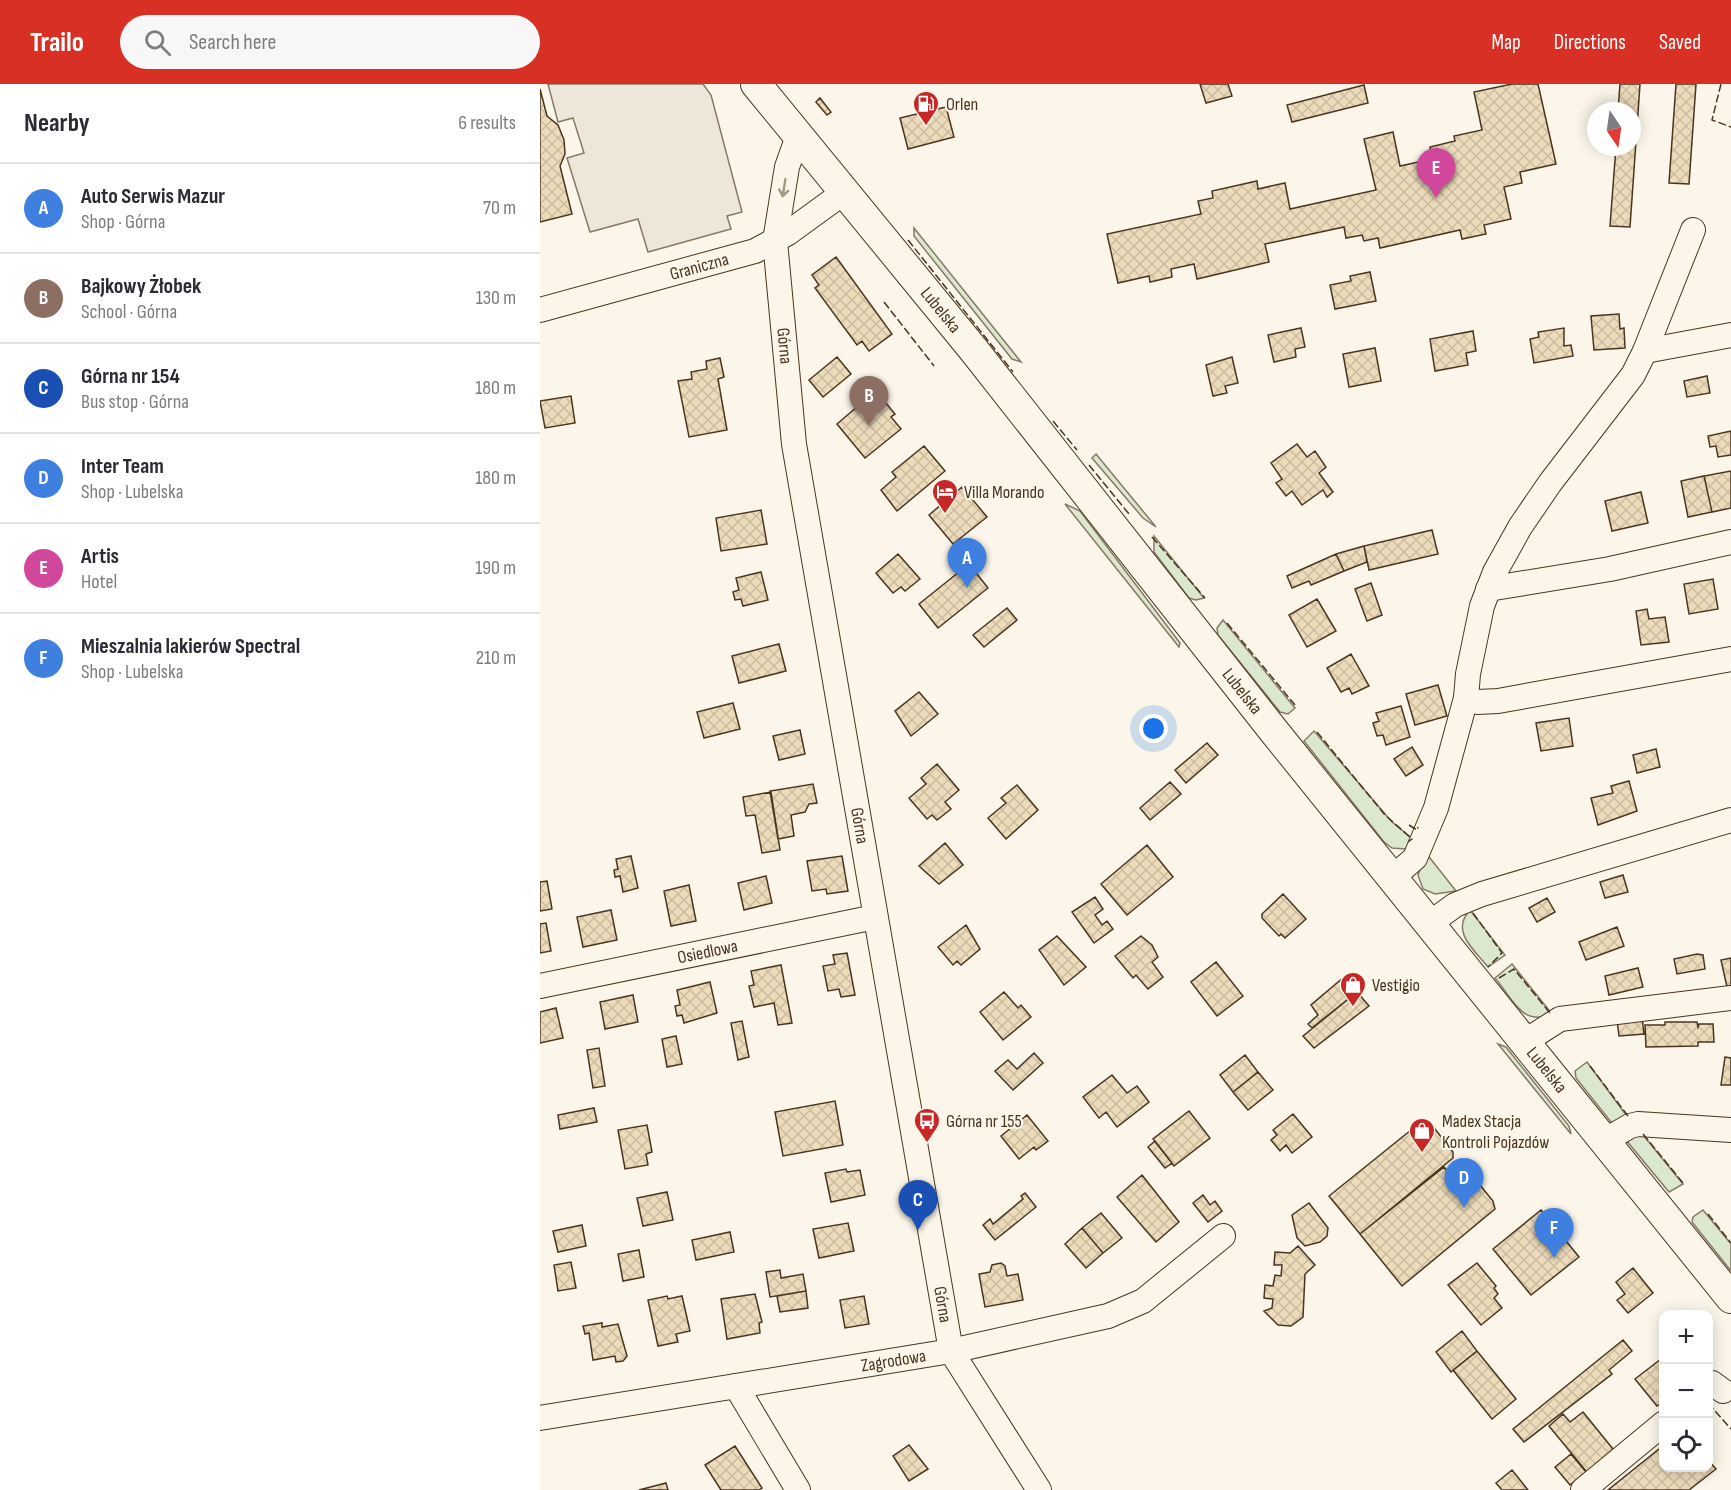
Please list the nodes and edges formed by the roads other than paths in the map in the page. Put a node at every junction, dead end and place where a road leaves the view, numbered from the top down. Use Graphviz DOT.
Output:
graph roads {
  1 [pos="756,84"];
  2 [pos="798,136"];
  3 [pos="843,193"];
  4 [pos="1693,230"];
  5 [pos="775,241"];
  6 [pos="540,310"];
  7 [pos="1731,335"];
  8 [pos="1645,351"];
  9 [pos="1731,542"];
  10 [pos="1488,589"];
  11 [pos="1731,659"];
  12 [pos="1466,698"];
  13 [pos="1731,820"];
  14 [pos="1392,878"];
  15 [pos="875,917"];
  16 [pos="1429,924"];
  17 [pos="540,986"];
  18 [pos="1731,998"];
  19 [pos="1524,1042"];
  20 [pos="1731,1130"];
  21 [pos="1604,1141"];
  22 [pos="1223,1236"];
  23 [pos="1731,1298"];
  24 [pos="951,1351"];
  25 [pos="736,1386"];
  26 [pos="540,1418"];
  27 [pos="1659,1427"];
  28 [pos="798,1490"];
  29 [pos="1039,1490"];
  30 [pos="1583,1490"];
  1 -- 2 [label="main road, Lubelska"];
  2 -- 3 [label="main road, Lubelska"];
  2 -- 5 [label="street, Górna, one-way"];
  3 -- 5 [label="street, Graniczna"];
  3 -- 14 [label="main road, Lubelska"];
  4 -- 8 [label="street"];
  5 -- 6 [label="street, Graniczna"];
  5 -- 15 [label="street, Górna"];
  7 -- 8 [label="street"];
  8 -- 10 [label="street"];
  9 -- 10 [label="street"];
  10 -- 12 [label="street"];
  11 -- 12 [label="street"];
  12 -- 14 [label="street"];
  13 -- 16 [label="street"];
  14 -- 16 [label="main road, Lubelska"];
  15 -- 17 [label="street, Osiedlowa"];
  15 -- 24 [label="street, Górna"];
  16 -- 19 [label="main road, Lubelska"];
  18 -- 19 [label="street"];
  19 -- 21 [label="main road, Lubelska"];
  20 -- 21 [label="street"];
  21 -- 23 [label="main road, Lubelska"];
  22 -- 24 [label="street, Zagrodowa"];
  24 -- 25 [label="street, Zagrodowa"];
  24 -- 29 [label="street, Górna"];
  25 -- 26 [label="street, Zagrodowa"];
  25 -- 28 [label="street"];
  27 -- 30 [label="street"];
}
